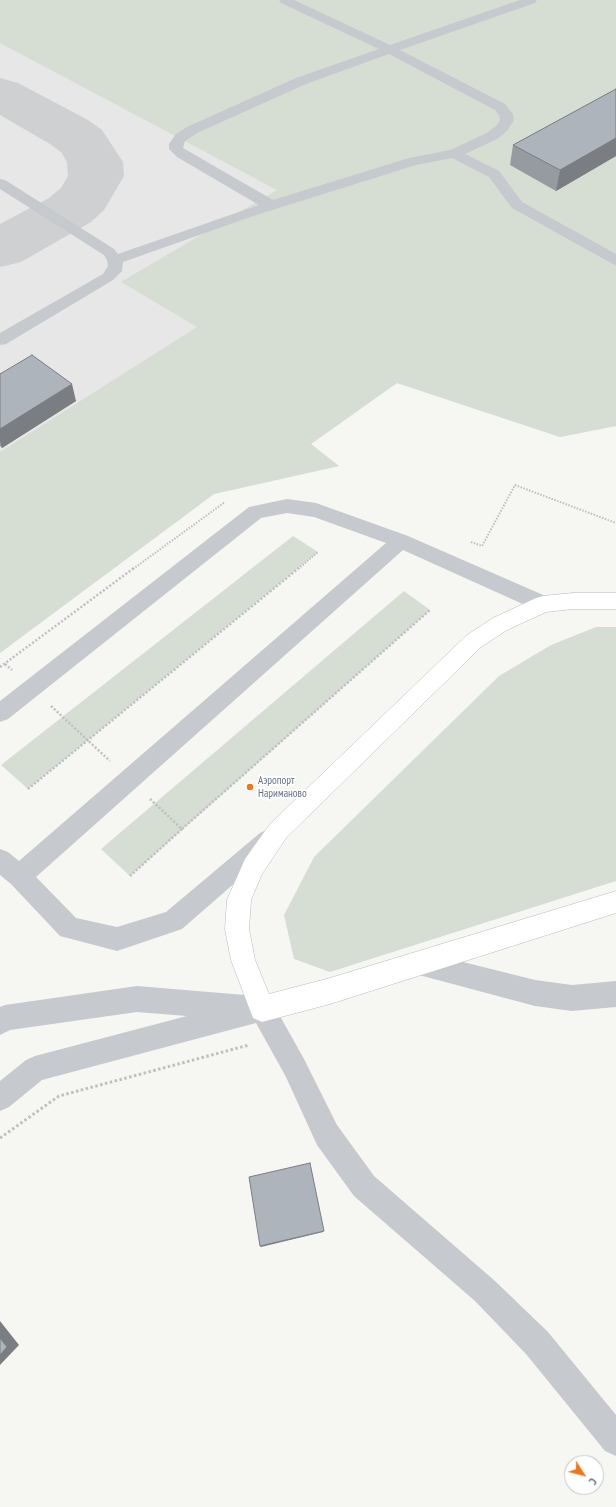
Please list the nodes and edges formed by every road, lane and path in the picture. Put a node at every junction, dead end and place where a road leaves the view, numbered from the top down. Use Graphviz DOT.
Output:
graph roads {
  1 [pos="285,0"];
  2 [pos="531,0"];
  3 [pos="390,50"];
  4 [pos="454,154"];
  5 [pos="0,183"];
  6 [pos="272,206"];
  7 [pos="115,260"];
  8 [pos="616,260"];
  9 [pos="0,340"];
  10 [pos="230,501"];
  11 [pos="616,524"];
  12 [pos="401,541"];
  13 [pos="467,541"];
  14 [pos="318,552"];
  15 [pos="616,601"];
  16 [pos="543,604"];
  17 [pos="0,667"];
  18 [pos="0,712"];
  19 [pos="28,789"];
  20 [pos="182,829"];
  21 [pos="278,831"];
  22 [pos="0,860"];
  23 [pos="19,876"];
  24 [pos="130,876"];
  25 [pos="616,902"];
  26 [pos="419,963"];
  27 [pos="616,994"];
  28 [pos="262,1009"];
  29 [pos="0,1022"];
  30 [pos="276,1036"];
  31 [pos="0,1098"];
  32 [pos="0,1138"];
  33 [pos="616,1440"];
  1 -- 3 [label="street"];
  2 -- 3 [label="street"];
  3 -- 4 [label="street"];
  3 -- 6 [label="street"];
  4 -- 6 [label="street"];
  4 -- 8 [label="street"];
  5 -- 7 [label="street"];
  6 -- 7 [label="street"];
  7 -- 9 [label="street"];
  10 -- 17 [label="path"];
  11 -- 13 [label="path"];
  12 -- 16 [label="street"];
  12 -- 18 [label="street"];
  12 -- 23 [label="street"];
  14 -- 19 [label="path"];
  15 -- 16 [label="main road"];
  16 -- 21 [label="main road"];
  20 -- 24 [label="path"];
  21 -- 23 [label="street"];
  21 -- 28 [label="main road"];
  22 -- 23 [label="street"];
  25 -- 26 [label="main road"];
  26 -- 27 [label="street"];
  26 -- 28 [label="main road"];
  28 -- 29 [label="street"];
  28 -- 30 [label="street"];
  28 -- 31 [label="street"];
  30 -- 32 [label="path"];
  30 -- 33 [label="street"];
}
